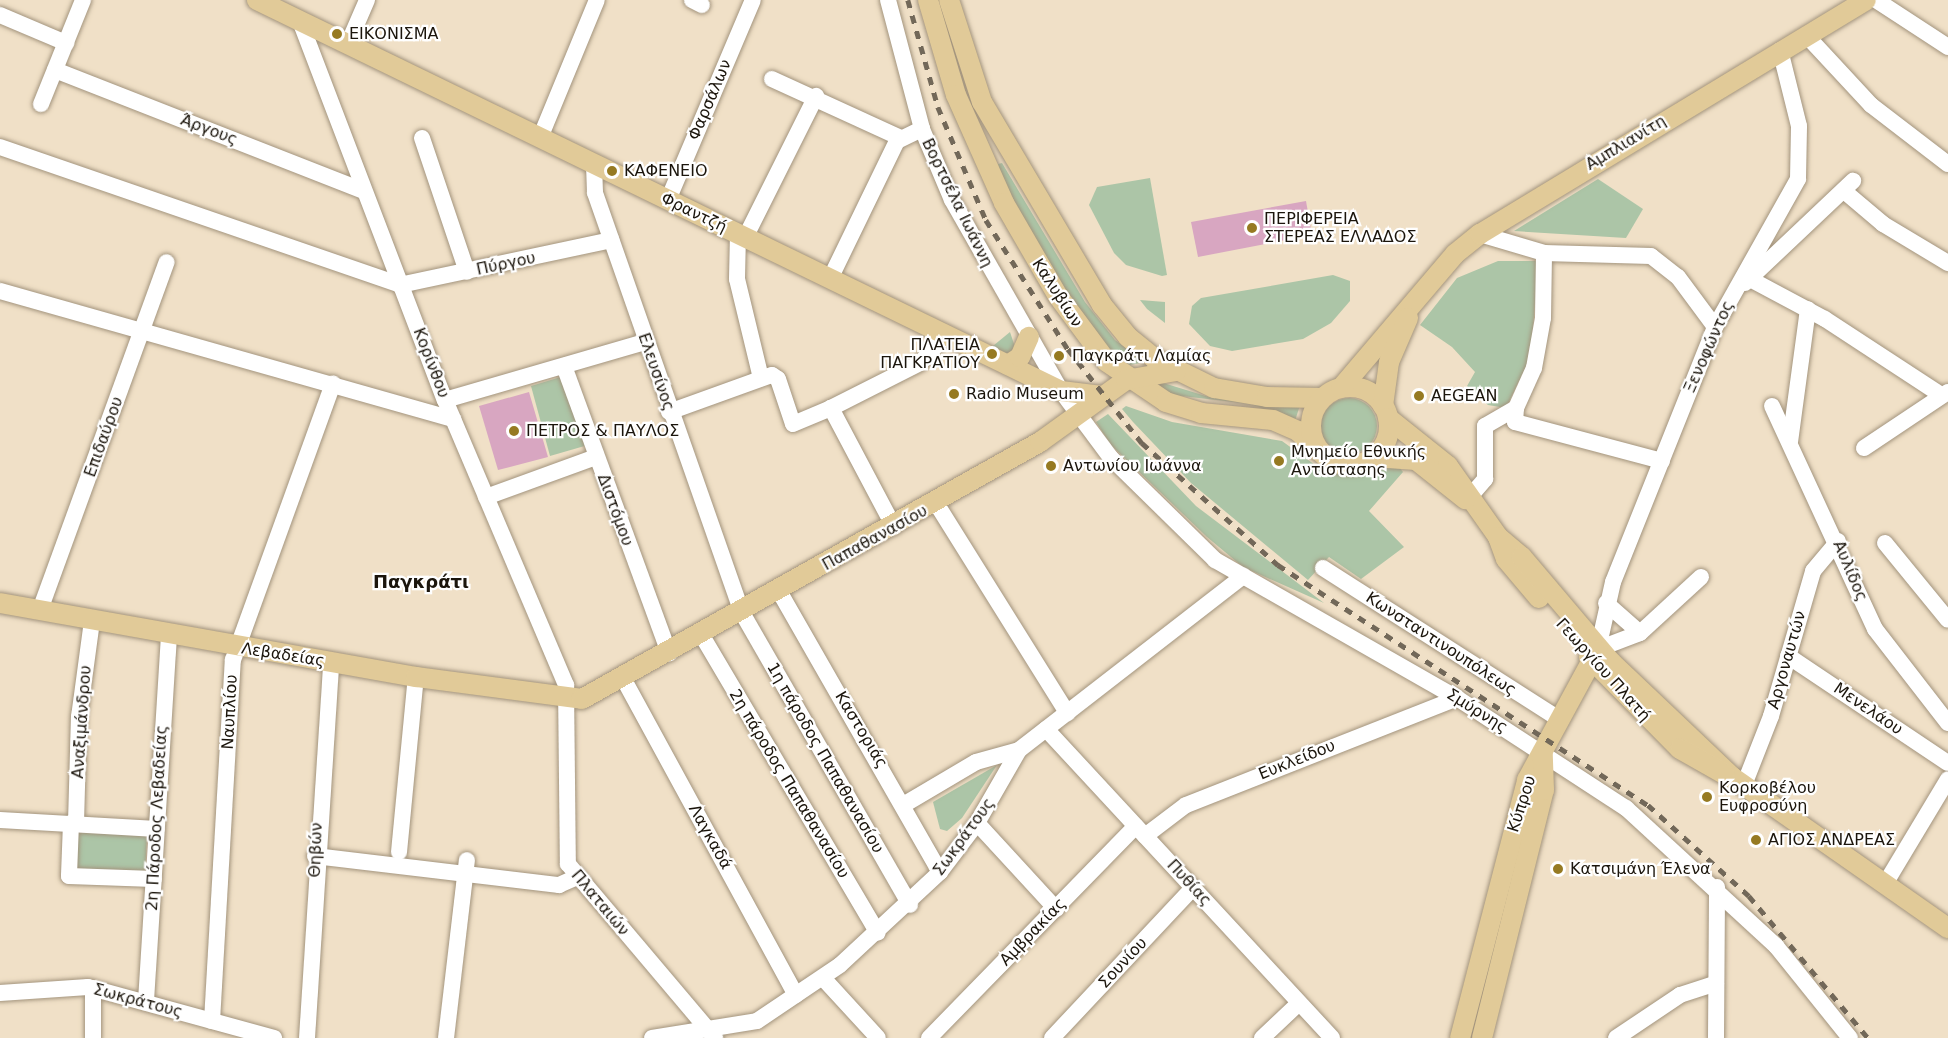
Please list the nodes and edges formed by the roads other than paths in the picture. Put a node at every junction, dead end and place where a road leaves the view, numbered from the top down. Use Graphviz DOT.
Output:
graph roads {
  1 [pos="83,0"];
  2 [pos="257,0"];
  3 [pos="367,0"];
  4 [pos="597,0"];
  5 [pos="753,0"];
  6 [pos="888,0"];
  7 [pos="928,0"];
  8 [pos="949,0"];
  9 [pos="1866,0"];
  10 [pos="1876,0"];
  11 [pos="0,15"];
  12 [pos="300,21"];
  13 [pos="1806,35"];
  14 [pos="66,43"];
  15 [pos="348,44"];
  16 [pos="1948,47"];
  17 [pos="1780,50"];
  18 [pos="55,70"];
  19 [pos="772,79"];
  20 [pos="816,96"];
  21 [pos="41,104"];
  22 [pos="922,129"];
  23 [pos="422,138"];
  24 [pos="540,138"];
  25 [pos="901,138"];
  26 [pos="0,147"];
  27 [pos="594,164"];
  28 [pos="1948,164"];
  29 [pos="363,191"];
  30 [pos="668,200"];
  31 [pos="1480,234"];
  32 [pos="742,236"];
  33 [pos="611,240"];
  34 [pos="1544,253"];
  35 [pos="167,262"];
  36 [pos="1948,263"];
  37 [pos="467,272"];
  38 [pos="830,279"];
  39 [pos="1750,279"];
  40 [pos="400,285"];
  41 [pos="0,291"];
  42 [pos="1732,296"];
  43 [pos="1808,309"];
  44 [pos="1409,313"];
  45 [pos="1715,327"];
  46 [pos="143,330"];
  47 [pos="946,335"];
  48 [pos="1029,337"];
  49 [pos="645,342"];
  50 [pos="1008,365"];
  51 [pos="564,366"];
  52 [pos="1176,371"];
  53 [pos="761,378"];
  54 [pos="1126,380"];
  55 [pos="333,384"];
  56 [pos="1341,388"];
  57 [pos="1061,392"];
  58 [pos="1945,394"];
  59 [pos="1102,396"];
  60 [pos="1322,398"];
  61 [pos="445,400"];
  62 [pos="1772,406"];
  63 [pos="831,408"];
  64 [pos="1516,408"];
  65 [pos="669,412"];
  66 [pos="1386,412"];
  67 [pos="1078,418"];
  68 [pos="453,419"];
  69 [pos="1790,445"];
  70 [pos="1864,448"];
  71 [pos="1318,450"];
  72 [pos="596,457"];
  73 [pos="1374,457"];
  74 [pos="1662,461"];
  75 [pos="486,497"];
  76 [pos="1467,500"];
  77 [pos="936,503"];
  78 [pos="894,527"];
  79 [pos="1838,541"];
  80 [pos="1885,543"];
  81 [pos="1323,568"];
  82 [pos="1243,576"];
  83 [pos="1701,577"];
  84 [pos="779,591"];
  85 [pos="0,603"];
  86 [pos="1606,603"];
  87 [pos="40,610"];
  88 [pos="741,611"];
  89 [pos="1948,620"];
  90 [pos="92,621"];
  91 [pos="1640,633"];
  92 [pos="701,634"];
  93 [pos="169,635"];
  94 [pos="237,647"];
  95 [pos="669,653"];
  96 [pos="1594,654"];
  97 [pos="1788,656"];
  98 [pos="331,662"];
  99 [pos="416,677"];
  100 [pos="623,678"];
  101 [pos="1457,698"];
  102 [pos="568,700"];
  103 [pos="1067,713"];
  104 [pos="1559,719"];
  105 [pos="1948,723"];
  106 [pos="1047,729"];
  107 [pos="1019,750"];
  108 [pos="1543,752"];
  109 [pos="1948,763"];
  110 [pos="1948,779"];
  111 [pos="1738,781"];
  112 [pos="905,804"];
  113 [pos="0,820"];
  114 [pos="977,822"];
  115 [pos="74,823"];
  116 [pos="157,829"];
  117 [pos="1141,831"];
  118 [pos="399,852"];
  119 [pos="315,856"];
  120 [pos="466,867"];
  121 [pos="940,872"];
  122 [pos="577,877"];
  123 [pos="154,879"];
  124 [pos="1885,884"];
  125 [pos="1717,887"];
  126 [pos="1193,888"];
  127 [pos="910,904"];
  128 [pos="1056,909"];
  129 [pos="1948,928"];
  130 [pos="878,933"];
  131 [pos="822,978"];
  132 [pos="1716,982"];
  133 [pos="93,988"];
  134 [pos="0,993"];
  135 [pos="796,995"];
  136 [pos="146,1001"];
  137 [pos="1299,1003"];
  138 [pos="212,1021"];
  139 [pos="710,1033"];
  140 [pos="93,1038"];
  141 [pos="274,1038"];
  142 [pos="307,1038"];
  143 [pos="446,1038"];
  144 [pos="652,1038"];
  145 [pos="878,1038"];
  146 [pos="929,1038"];
  147 [pos="1052,1038"];
  148 [pos="1262,1038"];
  149 [pos="1332,1038"];
  150 [pos="1460,1038"];
  151 [pos="1482,1038"];
  152 [pos="1616,1038"];
  153 [pos="1716,1038"];
  154 [pos="1850,1038"];
  1 -- 14 [label="street"];
  2 -- 12 [label="main road, Φραντζή"];
  3 -- 15 [label="street"];
  4 -- 24 [label="street"];
  5 -- 30 [label="street, Φαρσάλων"];
  6 -- 22 [label="street, Βορτσέλα Ιωάννη"];
  7 -- 54 [label="main road, Καλυβίων"];
  8 -- 52 [label="main road, Καλυβίων"];
  9 -- 13 [label="main road, Αμπλιανίτη"];
  10 -- 16 [label="street"];
  11 -- 14 [label="street"];
  12 -- 15 [label="main road, Φραντζή"];
  12 -- 29 [label="street, Κορίνθου"];
  13 -- 17 [label="main road, Αμπλιανίτη"];
  13 -- 28 [label="street"];
  14 -- 18 [label="street"];
  15 -- 24 [label="main road, Φραντζή"];
  17 -- 31 [label="main road, Αμπλιανίτη"];
  17 -- 42 [label="street, Ξενοφώντος"];
  18 -- 21 [label="street"];
  18 -- 29 [label="street, Άργους"];
  19 -- 20 [label="street"];
  20 -- 25 [label="street"];
  20 -- 32 [label="street"];
  22 -- 25 [label="street"];
  22 -- 48 [label="street, Βορτσέλα Ιωάννη"];
  23 -- 37 [label="street"];
  24 -- 27 [label="main road, Φραντζή"];
  25 -- 38 [label="street"];
  26 -- 40 [label="street"];
  27 -- 30 [label="main road, Φραντζή"];
  27 -- 33 [label="street, Ελευσίνος"];
  29 -- 40 [label="street, Κορίνθου"];
  30 -- 32 [label="main road, Φραντζή"];
  31 -- 34 [label="street"];
  31 -- 44 [label="main road, Αμπλιανίτη"];
  32 -- 38 [label="main road, Φραντζή"];
  32 -- 53 [label="street"];
  33 -- 37 [label="street, Πύργου"];
  33 -- 49 [label="street, Ελευσίνος"];
  34 -- 45 [label="street"];
  34 -- 64 [label="street"];
  35 -- 46 [label="street, Επιδαύρου"];
  36 -- 39 [label="street"];
  37 -- 40 [label="street, Πύργου"];
  38 -- 47 [label="main road, Φραντζή"];
  39 -- 42 [label="street"];
  39 -- 43 [label="street"];
  40 -- 61 [label="street, Κορίνθου"];
  41 -- 46 [label="street"];
  42 -- 45 [label="street, Ξενοφώντος"];
  43 -- 58 [label="street"];
  43 -- 69 [label="street"];
  44 -- 56 [label="main road, Αμπλιανίτη"];
  44 -- 66 [label="main road, Αμπλιανίτη"];
  45 -- 74 [label="street, Ξενοφώντος"];
  46 -- 55 [label="street"];
  46 -- 87 [label="street, Επιδαύρου"];
  47 -- 50 [label="main road, Φραντζή"];
  47 -- 63 [label="street"];
  48 -- 50 [label="main road"];
  48 -- 57 [label="street, Βορτσέλα Ιωάννη"];
  49 -- 51 [label="street"];
  49 -- 65 [label="street, Ελευσίνος"];
  50 -- 57 [label="main road, Φραντζή"];
  51 -- 61 [label="street"];
  51 -- 72 [label="street, Διστόμου"];
  52 -- 54 [label="main road, Παπαθανασίου"];
  52 -- 60 [label="main road, Καλυβίων"];
  53 -- 63 [label="street"];
  53 -- 65 [label="street"];
  54 -- 59 [label="main road, Παπαθανασίου"];
  54 -- 71 [label="main road, Καλυβίων"];
  55 -- 68 [label="street"];
  55 -- 94 [label="street, Ναυπλίου"];
  56 -- 60 [label="main road"];
  56 -- 66 [label="main road"];
  57 -- 59 [label="main road, Φραντζή"];
  57 -- 67 [label="street, Βορτσέλα Ιωάννη"];
  58 -- 70 [label="street"];
  59 -- 67 [label="main road, Παπαθανασίου"];
  60 -- 71 [label="main road"];
  61 -- 68 [label="street, Κορίνθου"];
  62 -- 69 [label="street, Αυλίδος"];
  63 -- 78 [label="street"];
  64 -- 74 [label="street"];
  64 -- 76 [label="street"];
  65 -- 88 [label="street, Ελευσίνος"];
  66 -- 73 [label="main road"];
  66 -- 76 [label="main road, Γεωργίου Πλατή"];
  67 -- 77 [label="main road, Παπαθανασίου"];
  67 -- 82 [label="street, Σμύρνης"];
  68 -- 75 [label="street, Κορίνθου"];
  69 -- 79 [label="street, Αυλίδος"];
  71 -- 73 [label="main road"];
  72 -- 75 [label="street"];
  72 -- 95 [label="street, Διστόμου"];
  73 -- 76 [label="main road, Γεωργίου Πλατή"];
  74 -- 86 [label="street, Ξενοφώντος"];
  75 -- 102 [label="street, Κορίνθου"];
  76 -- 96 [label="main road, Γεωργίου Πλατή"];
  77 -- 78 [label="main road, Παπαθανασίου"];
  77 -- 103 [label="street"];
  78 -- 84 [label="main road, Παπαθανασίου"];
  79 -- 97 [label="street, Αργοναυτών"];
  79 -- 105 [label="street, Αυλίδος"];
  80 -- 89 [label="street"];
  81 -- 104 [label="street, Κωνσταντινουπόλεως"];
  82 -- 101 [label="street, Σμύρνης"];
  82 -- 103 [label="street, Σωκράτους"];
  83 -- 91 [label="street"];
  84 -- 88 [label="main road, Παπαθανασίου"];
  84 -- 112 [label="street, Καστοριάς"];
  85 -- 87 [label="main road, Λεβαδείας"];
  86 -- 91 [label="street"];
  86 -- 96 [label="street, Ξενοφώντος"];
  87 -- 90 [label="main road, Λεβαδείας"];
  88 -- 92 [label="main road, Παπαθανασίου"];
  88 -- 127 [label="street, 1η πάροδος Παπαθανασίου"];
  90 -- 93 [label="main road, Λεβαδείας"];
  90 -- 115 [label="street, Αναξιμάνδρου"];
  91 -- 96 [label="street"];
  92 -- 95 [label="main road, Παπαθανασίου"];
  92 -- 130 [label="street, 2η πάροδος Παπαθανασίου"];
  93 -- 94 [label="main road, Λεβαδείας"];
  93 -- 116 [label="street, 2η Πάροδος Λεβαδείας"];
  94 -- 98 [label="main road, Λεβαδείας"];
  94 -- 138 [label="street, Ναυπλίου"];
  95 -- 100 [label="main road, Παπαθανασίου"];
  96 -- 104 [label="main road"];
  96 -- 111 [label="main road, Γεωργίου Πλατή"];
  97 -- 109 [label="street, Μενελάου"];
  97 -- 111 [label="street, Αργοναυτών"];
  98 -- 99 [label="main road, Λεβαδείας"];
  98 -- 119 [label="street, Θηβών"];
  99 -- 102 [label="main road, Λεβαδείας"];
  99 -- 118 [label="street"];
  100 -- 102 [label="main road, Παπαθανασίου"];
  100 -- 135 [label="street, Λαγκαδά"];
  101 -- 108 [label="street, Σμύρνης"];
  101 -- 117 [label="street, Ευκλείδου"];
  102 -- 122 [label="street, Πλαταιών"];
  103 -- 106 [label="street, Σωκράτους"];
  104 -- 108 [label="main road"];
  106 -- 107 [label="street, Σωκράτους"];
  106 -- 117 [label="street, Πυθίας"];
  107 -- 112 [label="street"];
  107 -- 114 [label="street, Σωκράτους"];
  108 -- 125 [label="street, Σμύρνης"];
  108 -- 150 [label="main road, Κύπρου"];
  108 -- 151 [label="main road, Κύπρου"];
  110 -- 124 [label="street"];
  111 -- 124 [label="main road, Γεωργίου Πλατή"];
  112 -- 121 [label="street, Καστοριάς"];
  113 -- 115 [label="street"];
  114 -- 121 [label="street, Σωκράτους"];
  114 -- 128 [label="street"];
  115 -- 116 [label="street"];
  115 -- 123 [label="street, Αναξιμάνδρου"];
  116 -- 123 [label="street, 2η Πάροδος Λεβαδείας"];
  117 -- 126 [label="street, Πυθίας"];
  117 -- 128 [label="street, Αμβρακίας"];
  119 -- 120 [label="street"];
  119 -- 142 [label="street, Θηβών"];
  120 -- 122 [label="street"];
  120 -- 143 [label="street"];
  121 -- 127 [label="street, Σωκράτους"];
  122 -- 139 [label="street, Πλαταιών"];
  123 -- 136 [label="street, 2η Πάροδος Λεβαδείας"];
  124 -- 129 [label="main road, Γεωργίου Πλατή"];
  125 -- 132 [label="street"];
  125 -- 154 [label="street, Σμύρνης"];
  126 -- 137 [label="street, Πυθίας"];
  126 -- 147 [label="street, Σουνίου"];
  127 -- 130 [label="street, Σωκράτους"];
  128 -- 146 [label="street, Αμβρακίας"];
  130 -- 131 [label="street, Σωκράτους"];
  131 -- 135 [label="street, Σωκράτους"];
  131 -- 145 [label="street"];
  132 -- 152 [label="street"];
  132 -- 153 [label="street"];
  133 -- 134 [label="street, Σωκράτους"];
  133 -- 136 [label="street, Σωκράτους"];
  133 -- 140 [label="street"];
  135 -- 139 [label="street, Σωκράτους"];
  136 -- 138 [label="street, Σωκράτους"];
  137 -- 148 [label="street"];
  137 -- 149 [label="street, Πυθίας"];
  138 -- 141 [label="street, Σωκράτους"];
  139 -- 144 [label="street, Σωκράτους"];
}
